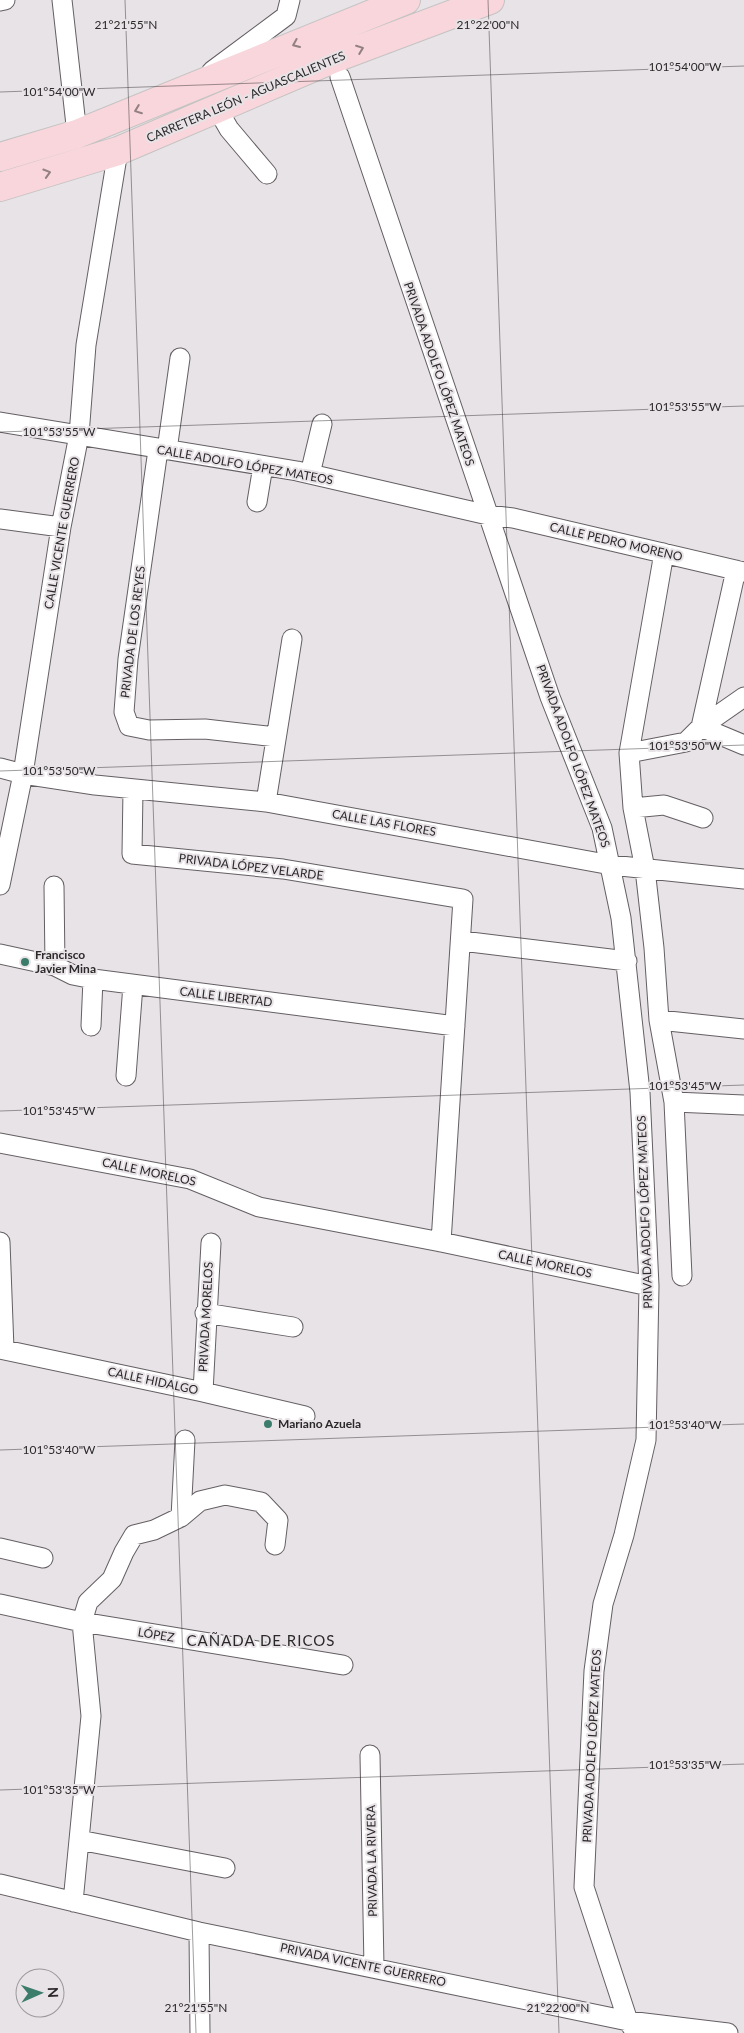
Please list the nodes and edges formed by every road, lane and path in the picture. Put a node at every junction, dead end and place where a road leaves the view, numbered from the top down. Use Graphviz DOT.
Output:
graph roads {
  1 [pos="5,0"];
  2 [pos="62,0"];
  3 [pos="290,0"];
  4 [pos="406,0"];
  5 [pos="490,0"];
  6 [pos="0,1"];
  7 [pos="340,77"];
  8 [pos="183,92"];
  9 [pos="218,110"];
  10 [pos="77,134"];
  11 [pos="118,150"];
  12 [pos="0,157"];
  13 [pos="267,174"];
  14 [pos="0,187"];
  15 [pos="180,358"];
  16 [pos="0,422"];
  17 [pos="322,424"];
  18 [pos="79,435"];
  19 [pos="162,450"];
  20 [pos="263,466"];
  21 [pos="310,474"];
  22 [pos="257,502"];
  23 [pos="488,515"];
  24 [pos="0,519"];
  25 [pos="61,527"];
  26 [pos="664,553"];
  27 [pos="740,571"];
  28 [pos="292,639"];
  29 [pos="744,697"];
  30 [pos="701,727"];
  31 [pos="276,737"];
  32 [pos="744,745"];
  33 [pos="629,753"];
  34 [pos="0,768"];
  35 [pos="23,774"];
  36 [pos="134,788"];
  37 [pos="266,802"];
  38 [pos="633,808"];
  39 [pos="703,818"];
  40 [pos="615,865"];
  41 [pos="643,869"];
  42 [pos="744,880"];
  43 [pos="0,885"];
  44 [pos="54,886"];
  45 [pos="462,941"];
  46 [pos="0,954"];
  47 [pos="627,961"];
  48 [pos="55,966"];
  49 [pos="93,979"];
  50 [pos="133,985"];
  51 [pos="658,1020"];
  52 [pos="91,1026"];
  53 [pos="455,1026"];
  54 [pos="744,1029"];
  55 [pos="126,1076"];
  56 [pos="674,1102"];
  57 [pos="744,1105"];
  58 [pos="0,1142"];
  59 [pos="0,1242"];
  60 [pos="441,1242"];
  61 [pos="211,1243"];
  62 [pos="682,1276"];
  63 [pos="649,1286"];
  64 [pos="205,1313"];
  65 [pos="293,1327"];
  66 [pos="2,1349"];
  67 [pos="203,1392"];
  68 [pos="305,1416"];
  69 [pos="186,1440"];
  70 [pos="181,1517"];
  71 [pos="275,1545"];
  72 [pos="0,1548"];
  73 [pos="43,1558"];
  74 [pos="0,1604"];
  75 [pos="82,1622"];
  76 [pos="343,1665"];
  77 [pos="370,1755"];
  78 [pos="79,1840"];
  79 [pos="225,1868"];
  80 [pos="0,1884"];
  81 [pos="73,1902"];
  82 [pos="199,1932"];
  83 [pos="374,1967"];
  84 [pos="632,2027"];
  85 [pos="200,2033"];
  86 [pos="728,2033"];
  1 -- 6 [label="street"];
  2 -- 10 [label="street"];
  3 -- 8 [label="street"];
  4 -- 8 [label="main road, one-way"];
  9 -- 5 [label="main road, CARRETERA LEÓN - AGUASCALIENTES, one-way"];
  7 -- 23 [label="street, PRIVADA ADOLFO LÓPEZ MATEOS"];
  8 -- 10 [label="main road, one-way"];
  9 -- 11 [label="main road, CARRETERA LEÓN - AGUASCALIENTES"];
  9 -- 13 [label="street"];
  10 -- 12 [label="main road"];
  14 -- 11 [label="main road, CARRETERA LEÓN - AGUASCALIENTES, one-way"];
  11 -- 18 [label="street, CALLE VICENTE GUERRERO"];
  15 -- 19 [label="street"];
  16 -- 18 [label="street, CALLE ADOLFO LÓPEZ MATEOS"];
  17 -- 21 [label="street"];
  18 -- 19 [label="street, CALLE ADOLFO LÓPEZ MATEOS"];
  18 -- 25 [label="street, CALLE VICENTE GUERRERO"];
  19 -- 20 [label="street, CALLE ADOLFO LÓPEZ MATEOS"];
  19 -- 31 [label="street, PRIVADA DE LOS REYES"];
  20 -- 21 [label="street, CALLE ADOLFO LÓPEZ MATEOS"];
  20 -- 22 [label="street"];
  21 -- 23 [label="street, CALLE ADOLFO LÓPEZ MATEOS"];
  23 -- 26 [label="street, CALLE PEDRO MORENO"];
  23 -- 40 [label="street, PRIVADA ADOLFO LÓPEZ MATEOS"];
  24 -- 25 [label="street"];
  25 -- 35 [label="street, CALLE VICENTE GUERRERO"];
  26 -- 27 [label="street, CALLE PEDRO MORENO"];
  26 -- 33 [label="street"];
  27 -- 30 [label="street"];
  28 -- 31 [label="street"];
  29 -- 30 [label="street"];
  30 -- 32 [label="street"];
  30 -- 33 [label="street"];
  31 -- 37 [label="street"];
  33 -- 38 [label="street"];
  34 -- 35 [label="street, CALLE LAS FLORES"];
  35 -- 36 [label="street, CALLE LAS FLORES"];
  35 -- 43 [label="street, CALLE VICENTE GUERRERO"];
  36 -- 37 [label="street, CALLE LAS FLORES"];
  36 -- 45 [label="street, PRIVADA LÓPEZ VELARDE"];
  37 -- 40 [label="street, CALLE LAS FLORES"];
  38 -- 39 [label="street"];
  38 -- 41 [label="street"];
  40 -- 41 [label="street, CALLE LAS FLORES"];
  40 -- 47 [label="street, PRIVADA ADOLFO LÓPEZ MATEOS"];
  41 -- 42 [label="street, CALLE LAS FLORES"];
  41 -- 51 [label="street"];
  44 -- 48 [label="street"];
  45 -- 47 [label="street"];
  45 -- 53 [label="street"];
  46 -- 48 [label="street, CALLE LIBERTAD"];
  47 -- 63 [label="street, PRIVADA ADOLFO LÓPEZ MATEOS"];
  48 -- 49 [label="street, CALLE LIBERTAD"];
  49 -- 50 [label="street, CALLE LIBERTAD"];
  49 -- 52 [label="street"];
  50 -- 53 [label="street, CALLE LIBERTAD"];
  50 -- 55 [label="street"];
  51 -- 54 [label="street"];
  51 -- 56 [label="street"];
  53 -- 60 [label="street"];
  56 -- 57 [label="street"];
  56 -- 62 [label="street"];
  58 -- 60 [label="street, CALLE MORELOS"];
  59 -- 66 [label="street"];
  60 -- 63 [label="street, CALLE MORELOS"];
  61 -- 64 [label="street, PRIVADA MORELOS"];
  63 -- 84 [label="street, PRIVADA ADOLFO LÓPEZ MATEOS"];
  64 -- 65 [label="street"];
  64 -- 67 [label="street, PRIVADA MORELOS"];
  66 -- 67 [label="street, CALLE HIDALGO"];
  67 -- 68 [label="street, CALLE HIDALGO"];
  69 -- 70 [label="street"];
  70 -- 71 [label="street"];
  70 -- 75 [label="street"];
  72 -- 73 [label="street"];
  74 -- 75 [label="street, LÓPEZ"];
  75 -- 76 [label="street, LÓPEZ"];
  75 -- 78 [label="street"];
  77 -- 83 [label="street, PRIVADA LA RIVERA"];
  78 -- 79 [label="street"];
  78 -- 81 [label="street"];
  80 -- 81 [label="street, PRIVADA VICENTE GUERRERO"];
  81 -- 82 [label="street, PRIVADA VICENTE GUERRERO"];
  82 -- 83 [label="street, PRIVADA VICENTE GUERRERO"];
  82 -- 85 [label="street"];
  83 -- 84 [label="street, PRIVADA VICENTE GUERRERO"];
  84 -- 86 [label="street, PRIVADA VICENTE GUERRERO"];
}
